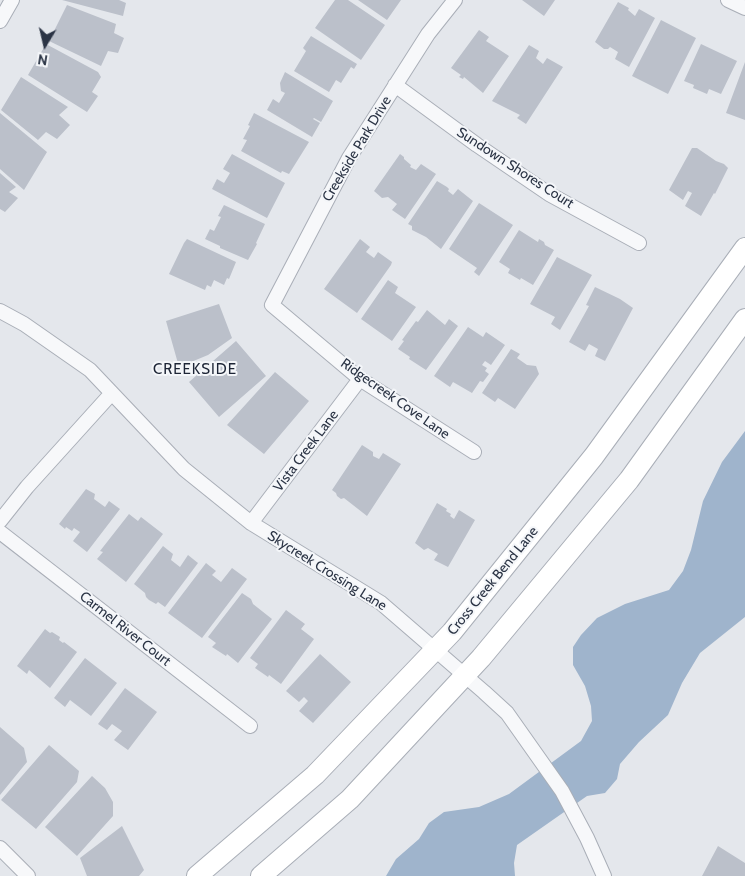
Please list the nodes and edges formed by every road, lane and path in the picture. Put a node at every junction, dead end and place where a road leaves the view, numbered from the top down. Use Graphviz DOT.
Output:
graph roads {
  1 [pos="12,0"];
  2 [pos="455,0"];
  3 [pos="728,0"];
  4 [pos="745,8"];
  5 [pos="0,21"];
  6 [pos="395,86"];
  7 [pos="639,243"];
  8 [pos="745,248"];
  9 [pos="272,305"];
  10 [pos="0,311"];
  11 [pos="745,319"];
  12 [pos="360,379"];
  13 [pos="111,394"];
  14 [pos="474,452"];
  15 [pos="0,522"];
  16 [pos="251,523"];
  17 [pos="0,532"];
  18 [pos="436,649"];
  19 [pos="465,675"];
  20 [pos="250,726"];
  21 [pos="0,848"];
  22 [pos="28,876"];
  23 [pos="198,876"];
  24 [pos="261,876"];
  25 [pos="604,876"];
  1 -- 5 [label="street"];
  2 -- 6 [label="street, Creekside Park Drive"];
  3 -- 4 [label="street"];
  6 -- 7 [label="street, Sundown Shores Court"];
  6 -- 9 [label="street, Creekside Park Drive"];
  8 -- 18 [label="main road, Cross Creek Bend Lane"];
  9 -- 12 [label="street, Ridgecreek Cove Lane"];
  10 -- 13 [label="street, Skycreek Crossing Lane"];
  11 -- 19 [label="main road"];
  12 -- 14 [label="street, Ridgecreek Cove Lane"];
  12 -- 16 [label="street, Vista Creek Lane"];
  13 -- 15 [label="street"];
  13 -- 16 [label="street, Skycreek Crossing Lane"];
  16 -- 18 [label="street, Skycreek Crossing Lane"];
  17 -- 20 [label="street, Carmel River Court"];
  18 -- 19 [label="street, Skycreek Crossing Lane"];
  18 -- 23 [label="main road, Cross Creek Bend Lane"];
  19 -- 24 [label="main road"];
  19 -- 25 [label="street, Skycreek Crossing Lane"];
  21 -- 22 [label="street"];
}
